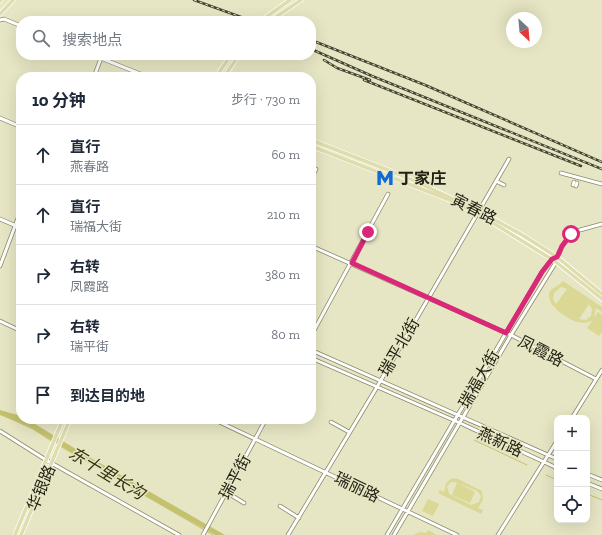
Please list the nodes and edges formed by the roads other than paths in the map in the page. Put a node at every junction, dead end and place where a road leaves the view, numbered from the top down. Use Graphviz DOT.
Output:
graph roads {
  1 [pos="13,0"];
  2 [pos="290,0"];
  3 [pos="301,0"];
  4 [pos="0,14"];
  5 [pos="268,16"];
  6 [pos="277,16"];
  7 [pos="0,20"];
  8 [pos="16,24"];
  9 [pos="100,60"];
  10 [pos="106,60"];
  11 [pos="228,60"];
  12 [pos="236,60"];
  13 [pos="96,72"];
  14 [pos="136,72"];
  15 [pos="219,72"];
  16 [pos="227,72"];
  17 [pos="0,118"];
  18 [pos="16,125"];
  19 [pos="316,142"];
  20 [pos="316,148"];
  21 [pos="509,158"];
  22 [pos="561,173"];
  23 [pos="496,181"];
  24 [pos="602,184"];
  25 [pos="504,185"];
  26 [pos="388,194"];
  27 [pos="478,212"];
  28 [pos="0,219"];
  29 [pos="602,224"];
  30 [pos="15,226"];
  31 [pos="316,248"];
  32 [pos="557,257"];
  33 [pos="554,260"];
  34 [pos="352,263"];
  35 [pos="0,266"];
  36 [pos="602,294"];
  37 [pos="428,297"];
  38 [pos="602,299"];
  39 [pos="0,321"];
  40 [pos="316,327"];
  41 [pos="16,329"];
  42 [pos="506,333"];
  43 [pos="511,336"];
  44 [pos="316,352"];
  45 [pos="316,360"];
  46 [pos="602,370"];
  47 [pos="596,379"];
  48 [pos="380,380"];
  49 [pos="377,387"];
  50 [pos="458,415"];
  51 [pos="574,415"];
  52 [pos="464,418"];
  53 [pos="455,421"];
  54 [pos="331,422"];
  55 [pos="460,423"];
  56 [pos="61,424"];
  57 [pos="68,424"];
  58 [pos="224,424"];
  59 [pos="264,424"];
  60 [pos="0,431"];
  61 [pos="350,432"];
  62 [pos="256,439"];
  63 [pos="554,446"];
  64 [pos="548,455"];
  65 [pos="554,458"];
  66 [pos="46,460"];
  67 [pos="544,462"];
  68 [pos="52,463"];
  69 [pos="554,467"];
  70 [pos="325,472"];
  71 [pos="590,475"];
  72 [pos="602,480"];
  73 [pos="590,484"];
  74 [pos="602,489"];
  75 [pos="226,492"];
  76 [pos="244,503"];
  77 [pos="280,506"];
  78 [pos="403,509"];
  79 [pos="408,511"];
  80 [pos="299,518"];
  81 [pos="15,535"];
  82 [pos="21,535"];
  83 [pos="179,535"];
  84 [pos="203,535"];
  85 [pos="288,535"];
  86 [pos="388,535"];
  87 [pos="394,535"];
  88 [pos="458,535"];
  89 [pos="498,535"];
  1 -- 4 [label="main road"];
  2 -- 5 [label="main road"];
  3 -- 6 [label="main road"];
  7 -- 8 [label="street"];
  9 -- 13 [label="street"];
  10 -- 14 [label="street"];
  11 -- 15 [label="main road"];
  12 -- 16 [label="main road"];
  17 -- 18 [label="street"];
  19 -- 27 [label="main road, 寅春路"];
  20 -- 27 [label="main road, 寅春路"];
  21 -- 23 [label="street, 瑞平北街"];
  22 -- 24 [label="street"];
  23 -- 25 [label="street"];
  23 -- 27 [label="street, 瑞平北街"];
  26 -- 34 [label="street"];
  27 -- 32 [label="main road, 寅春路"];
  27 -- 33 [label="main road, 寅春路"];
  27 -- 37 [label="street, 瑞平北街"];
  28 -- 30 [label="street"];
  29 -- 32 [label="street"];
  30 -- 35 [label="street"];
  31 -- 34 [label="street, 凤霞路"];
  32 -- 33 [label="street"];
  32 -- 36 [label="main road, 寅春路"];
  33 -- 38 [label="main road, 寅春路"];
  33 -- 42 [label="street, 瑞福大街"];
  33 -- 43 [label="street, 瑞福大街"];
  34 -- 37 [label="street, 凤霞路"];
  34 -- 40 [label="street"];
  37 -- 42 [label="street, 凤霞路"];
  37 -- 48 [label="street, 瑞平北街"];
  39 -- 41 [label="street"];
  42 -- 43 [label="street, 凤霞路"];
  42 -- 50 [label="street, 瑞福大街"];
  43 -- 47 [label="street, 凤霞路"];
  43 -- 52 [label="street, 瑞福大街"];
  44 -- 48 [label="street, 燕新路"];
  45 -- 49 [label="street, 燕新路"];
  46 -- 47 [label="street"];
  47 -- 51 [label="street"];
  48 -- 49 [label="street, 瑞平北街"];
  48 -- 50 [label="street, 燕新路"];
  49 -- 53 [label="street, 燕新路"];
  49 -- 61 [label="street, 瑞平北街"];
  50 -- 52 [label="street, 燕新路"];
  50 -- 53 [label="street, 瑞福大街"];
  52 -- 55 [label="street, 瑞福大街"];
  52 -- 64 [label="street, 燕新路"];
  53 -- 55 [label="street, 燕新路"];
  53 -- 78 [label="street, 瑞福大街"];
  54 -- 61 [label="street"];
  55 -- 67 [label="street, 燕新路"];
  55 -- 79 [label="street, 瑞福大街"];
  56 -- 66 [label="main road, 华银路"];
  57 -- 68 [label="main road, 华银路"];
  58 -- 62 [label="street, 瑞丽路"];
  59 -- 62 [label="street, 瑞平街"];
  60 -- 66 [label="street"];
  61 -- 70 [label="street, 瑞平北街"];
  62 -- 70 [label="street, 瑞丽路"];
  62 -- 75 [label="street, 瑞平街"];
  63 -- 64 [label="street"];
  64 -- 65 [label="street, 燕新路"];
  64 -- 67 [label="street"];
  66 -- 68 [label="street"];
  66 -- 81 [label="main road, 华银路"];
  67 -- 69 [label="street, 燕新路"];
  67 -- 89 [label="street"];
  68 -- 82 [label="main road, 华银路"];
  68 -- 83 [label="street"];
  70 -- 78 [label="street, 瑞丽路"];
  70 -- 80 [label="street, 瑞平北街"];
  71 -- 72 [label="street"];
  73 -- 74 [label="street"];
  75 -- 76 [label="street"];
  75 -- 84 [label="street, 瑞平街"];
  77 -- 80 [label="street"];
  78 -- 79 [label="street, 瑞丽路"];
  78 -- 86 [label="street, 瑞福大街"];
  79 -- 87 [label="street, 瑞福大街"];
  79 -- 88 [label="street, 瑞丽路"];
  80 -- 85 [label="street, 瑞平北街"];
}
